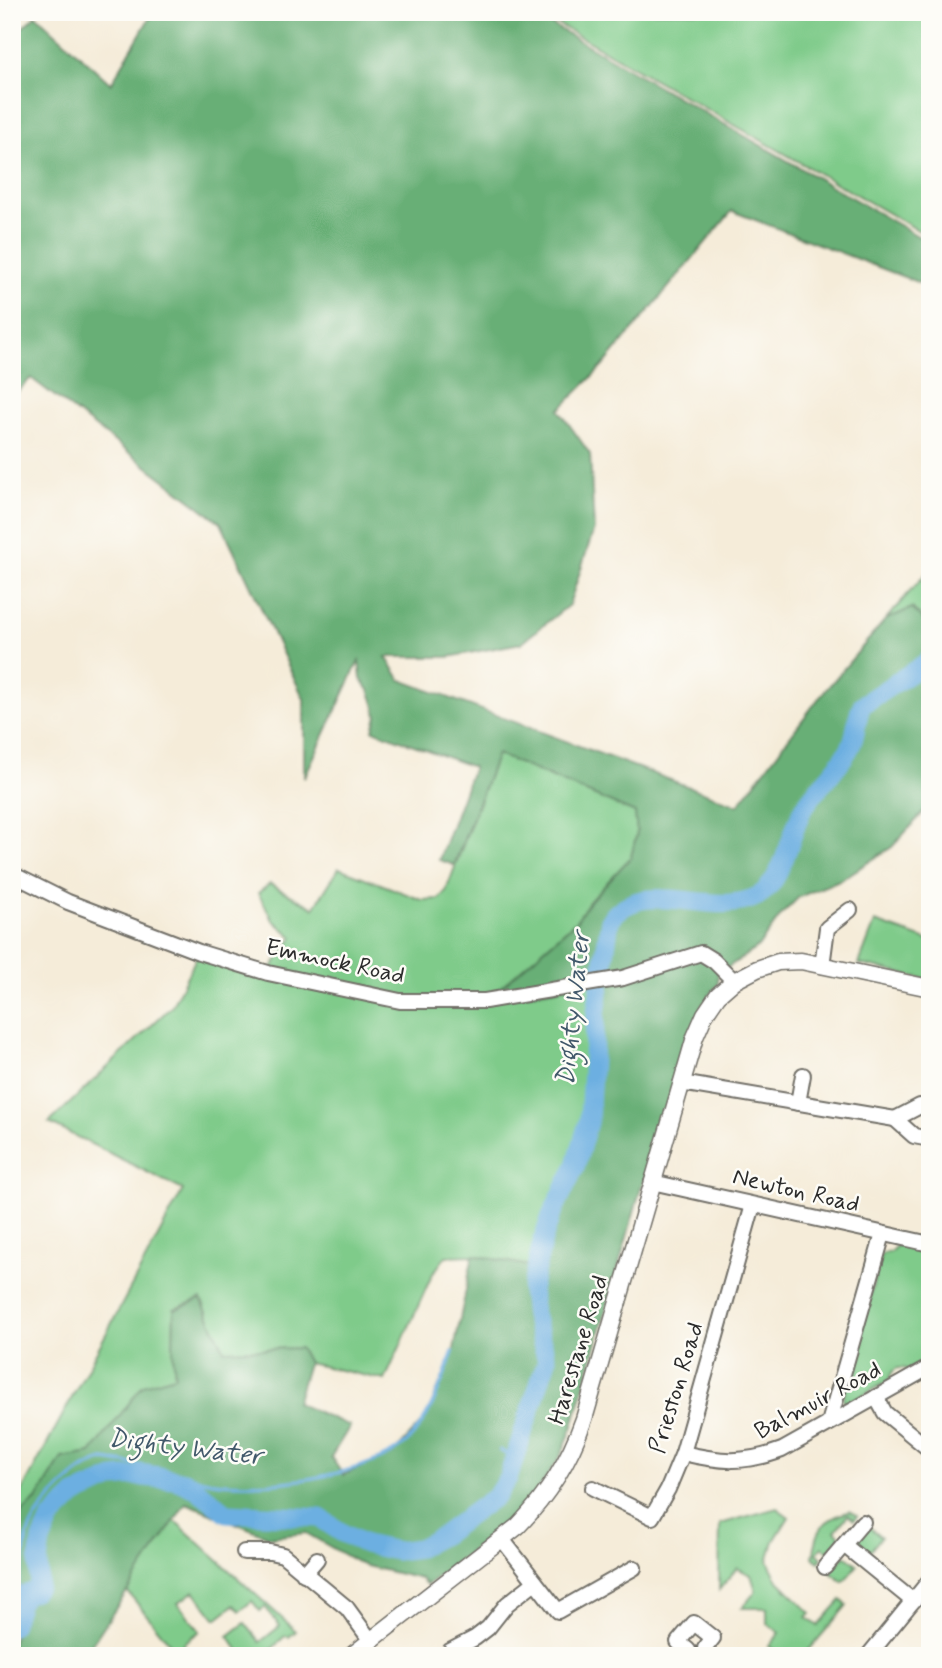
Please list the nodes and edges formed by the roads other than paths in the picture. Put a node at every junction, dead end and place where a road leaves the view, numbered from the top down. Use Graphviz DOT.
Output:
graph roads {
  1 [pos="12,874"];
  2 [pos="850,911"];
  3 [pos="822,966"];
  4 [pos="734,981"];
  5 [pos="930,988"];
  6 [pos="803,1075"];
  7 [pos="681,1083"];
  8 [pos="798,1103"];
  9 [pos="930,1109"];
  10 [pos="895,1119"];
  11 [pos="930,1139"];
  12 [pos="652,1182"];
  13 [pos="754,1205"];
  14 [pos="883,1234"];
  15 [pos="930,1244"];
  16 [pos="930,1367"];
  17 [pos="876,1397"];
  18 [pos="829,1423"];
  19 [pos="930,1450"];
  20 [pos="683,1453"];
  21 [pos="593,1488"];
  22 [pos="863,1522"];
  23 [pos="502,1539"];
  24 [pos="844,1545"];
  25 [pos="244,1552"];
  26 [pos="317,1559"];
  27 [pos="825,1567"];
  28 [pos="634,1568"];
  29 [pos="304,1574"];
  30 [pos="930,1580"];
  31 [pos="535,1582"];
  32 [pos="913,1601"];
  33 [pos="371,1641"];
  34 [pos="710,1652"];
  35 [pos="685,1653"];
  36 [pos="351,1656"];
  37 [pos="446,1656"];
  38 [pos="868,1656"];
  1 -- 4 [label="street, Emmock Road"];
  2 -- 3 [label="street"];
  3 -- 4 [label="street"];
  3 -- 5 [label="street"];
  4 -- 7 [label="street, Harestane Road"];
  6 -- 8 [label="street"];
  7 -- 8 [label="street"];
  7 -- 12 [label="street, Harestane Road"];
  8 -- 10 [label="street"];
  9 -- 10 [label="street"];
  10 -- 11 [label="street"];
  12 -- 13 [label="street, Newton Road"];
  12 -- 23 [label="street, Harestane Road"];
  13 -- 14 [label="street, Newton Road"];
  13 -- 20 [label="street, Prieston Road"];
  14 -- 15 [label="street, Newton Road"];
  14 -- 18 [label="street"];
  16 -- 17 [label="street, Balmuir Road"];
  17 -- 18 [label="street, Balmuir Road"];
  17 -- 19 [label="street"];
  18 -- 20 [label="street, Balmuir Road"];
  20 -- 21 [label="street, Prieston Road"];
  22 -- 24 [label="street"];
  23 -- 31 [label="street"];
  23 -- 33 [label="street, Harestane Road"];
  24 -- 27 [label="street"];
  24 -- 32 [label="street"];
  25 -- 29 [label="street"];
  26 -- 29 [label="street"];
  28 -- 31 [label="street"];
  29 -- 33 [label="street"];
  30 -- 32 [label="street"];
  31 -- 37 [label="street"];
  32 -- 38 [label="street"];
  33 -- 36 [label="street, Harestane Road"];
  34 -- 35 [label="street"];
  34 -- 35 [label="street"];
}
